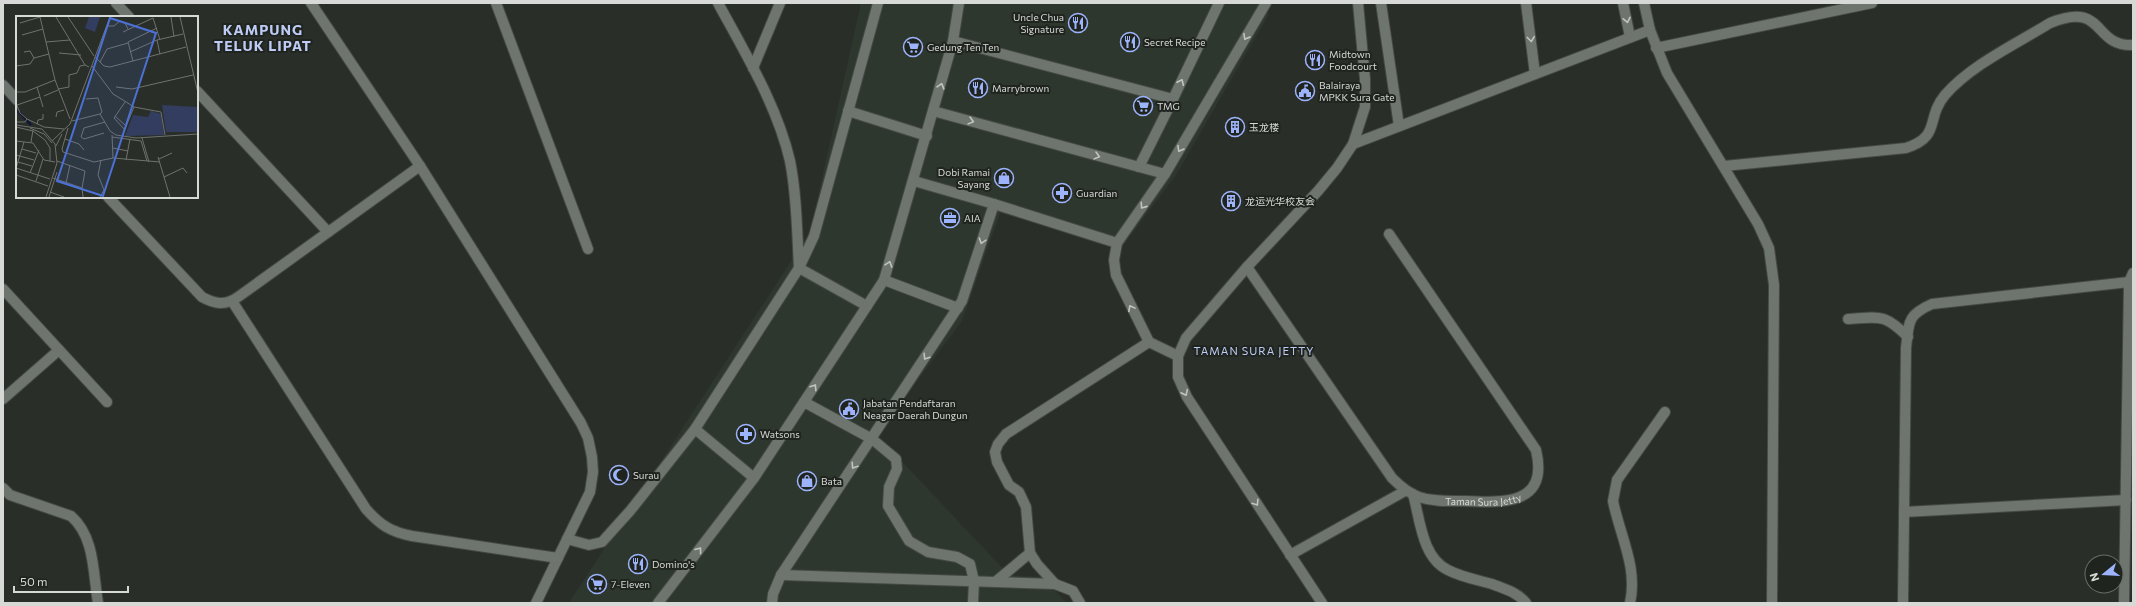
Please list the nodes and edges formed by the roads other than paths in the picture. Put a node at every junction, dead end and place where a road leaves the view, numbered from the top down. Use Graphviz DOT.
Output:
graph roads {
  1 [pos="116,3"];
  2 [pos="311,3"];
  3 [pos="496,3"];
  4 [pos="718,3"];
  5 [pos="780,3"];
  6 [pos="878,3"];
  7 [pos="959,3"];
  8 [pos="1218,3"];
  9 [pos="1266,3"];
  10 [pos="1358,3"];
  11 [pos="1381,3"];
  12 [pos="1526,3"];
  13 [pos="1623,3"];
  14 [pos="1644,3"];
  15 [pos="1872,3"];
  16 [pos="128,16"];
  17 [pos="1650,30"];
  18 [pos="1630,37"];
  19 [pos="953,41"];
  20 [pos="2133,45"];
  21 [pos="1656,48"];
  22 [pos="753,68"];
  23 [pos="1536,74"];
  24 [pos="3,85"];
  25 [pos="198,91"];
  26 [pos="16,99"];
  27 [pos="1173,99"];
  28 [pos="848,111"];
  29 [pos="934,111"];
  30 [pos="1399,126"];
  31 [pos="927,136"];
  32 [pos="1353,144"];
  33 [pos="420,166"];
  34 [pos="1724,166"];
  35 [pos="1139,167"];
  36 [pos="1165,174"];
  37 [pos="914,181"];
  38 [pos="109,198"];
  39 [pos="994,204"];
  40 [pos="328,232"];
  41 [pos="1389,234"];
  42 [pos="1118,243"];
  43 [pos="588,249"];
  44 [pos="1248,267"];
  45 [pos="799,268"];
  46 [pos="2131,277"];
  47 [pos="884,280"];
  48 [pos="3,288"];
  49 [pos="232,301"];
  50 [pos="867,306"];
  51 [pos="958,308"];
  52 [pos="1848,319"];
  53 [pos="1908,337"];
  54 [pos="1149,342"];
  55 [pos="59,350"];
  56 [pos="1178,356"];
  57 [pos="3,399"];
  58 [pos="107,402"];
  59 [pos="804,402"];
  60 [pos="1665,412"];
  61 [pos="695,430"];
  62 [pos="872,439"];
  63 [pos="754,478"];
  64 [pos="3,488"];
  65 [pos="1409,492"];
  66 [pos="2126,500"];
  67 [pos="1904,512"];
  68 [pos="567,539"];
  69 [pos="1030,553"];
  70 [pos="1290,555"];
  71 [pos="558,558"];
  72 [pos="781,575"];
  73 [pos="974,581"];
  74 [pos="995,582"];
  75 [pos="1055,584"];
  76 [pos="98,603"];
  77 [pos="536,603"];
  78 [pos="658,603"];
  79 [pos="772,603"];
  80 [pos="973,603"];
  81 [pos="1080,603"];
  82 [pos="1322,603"];
  83 [pos="1526,603"];
  84 [pos="1630,603"];
  85 [pos="1772,603"];
  86 [pos="1903,603"];
  87 [pos="2124,603"];
  1 -- 16 [label="street"];
  2 -- 33 [label="street"];
  3 -- 43 [label="street"];
  4 -- 22 [label="street"];
  5 -- 22 [label="street"];
  6 -- 28 [label="street"];
  7 -- 19 [label="street"];
  27 -- 8 [label="street, one-way"];
  9 -- 36 [label="street, one-way"];
  10 -- 32 [label="street"];
  11 -- 30 [label="street"];
  12 -- 23 [label="street, one-way"];
  13 -- 18 [label="street, one-way"];
  14 -- 17 [label="street"];
  15 -- 21 [label="street"];
  17 -- 18 [label="street"];
  17 -- 21 [label="street"];
  18 -- 23 [label="street"];
  19 -- 27 [label="street"];
  29 -- 19 [label="street, one-way"];
  20 -- 34 [label="street"];
  21 -- 34 [label="street"];
  22 -- 45 [label="street"];
  23 -- 30 [label="street"];
  24 -- 26 [label="street"];
  25 -- 40 [label="street"];
  27 -- 35 [label="street"];
  28 -- 31 [label="street"];
  28 -- 45 [label="street"];
  29 -- 31 [label="street"];
  29 -- 35 [label="street, one-way"];
  30 -- 32 [label="street"];
  31 -- 37 [label="street"];
  32 -- 44 [label="street"];
  33 -- 40 [label="street"];
  33 -- 68 [label="street"];
  34 -- 85 [label="street"];
  35 -- 36 [label="street"];
  36 -- 42 [label="street, one-way"];
  37 -- 39 [label="street"];
  47 -- 37 [label="street, one-way"];
  38 -- 49 [label="street"];
  39 -- 42 [label="street"];
  39 -- 51 [label="street, one-way"];
  40 -- 49 [label="street"];
  41 -- 65 [label="street, Taman Sura Jetty"];
  54 -- 42 [label="street, one-way"];
  44 -- 56 [label="street"];
  44 -- 65 [label="street"];
  45 -- 50 [label="street"];
  45 -- 61 [label="street"];
  46 -- 53 [label="street"];
  46 -- 66 [label="street"];
  47 -- 50 [label="street"];
  47 -- 51 [label="street"];
  48 -- 55 [label="street"];
  49 -- 71 [label="street"];
  59 -- 50 [label="street, one-way"];
  51 -- 62 [label="street, one-way"];
  52 -- 53 [label="street"];
  53 -- 67 [label="street"];
  54 -- 56 [label="street"];
  54 -- 69 [label="street"];
  55 -- 57 [label="street"];
  55 -- 58 [label="street"];
  56 -- 70 [label="street, one-way"];
  59 -- 62 [label="street"];
  59 -- 63 [label="street"];
  60 -- 84 [label="street"];
  61 -- 63 [label="street"];
  61 -- 68 [label="street"];
  62 -- 72 [label="street, one-way"];
  62 -- 73 [label="street"];
  78 -- 63 [label="street, one-way"];
  64 -- 76 [label="street"];
  65 -- 70 [label="street"];
  65 -- 83 [label="street"];
  66 -- 67 [label="street"];
  66 -- 87 [label="street"];
  67 -- 86 [label="street"];
  68 -- 71 [label="street"];
  69 -- 74 [label="street"];
  69 -- 75 [label="street"];
  70 -- 82 [label="street"];
  71 -- 77 [label="street"];
  72 -- 73 [label="street"];
  72 -- 79 [label="street"];
  73 -- 74 [label="street"];
  73 -- 80 [label="street"];
  74 -- 75 [label="street"];
  75 -- 81 [label="street"];
}
